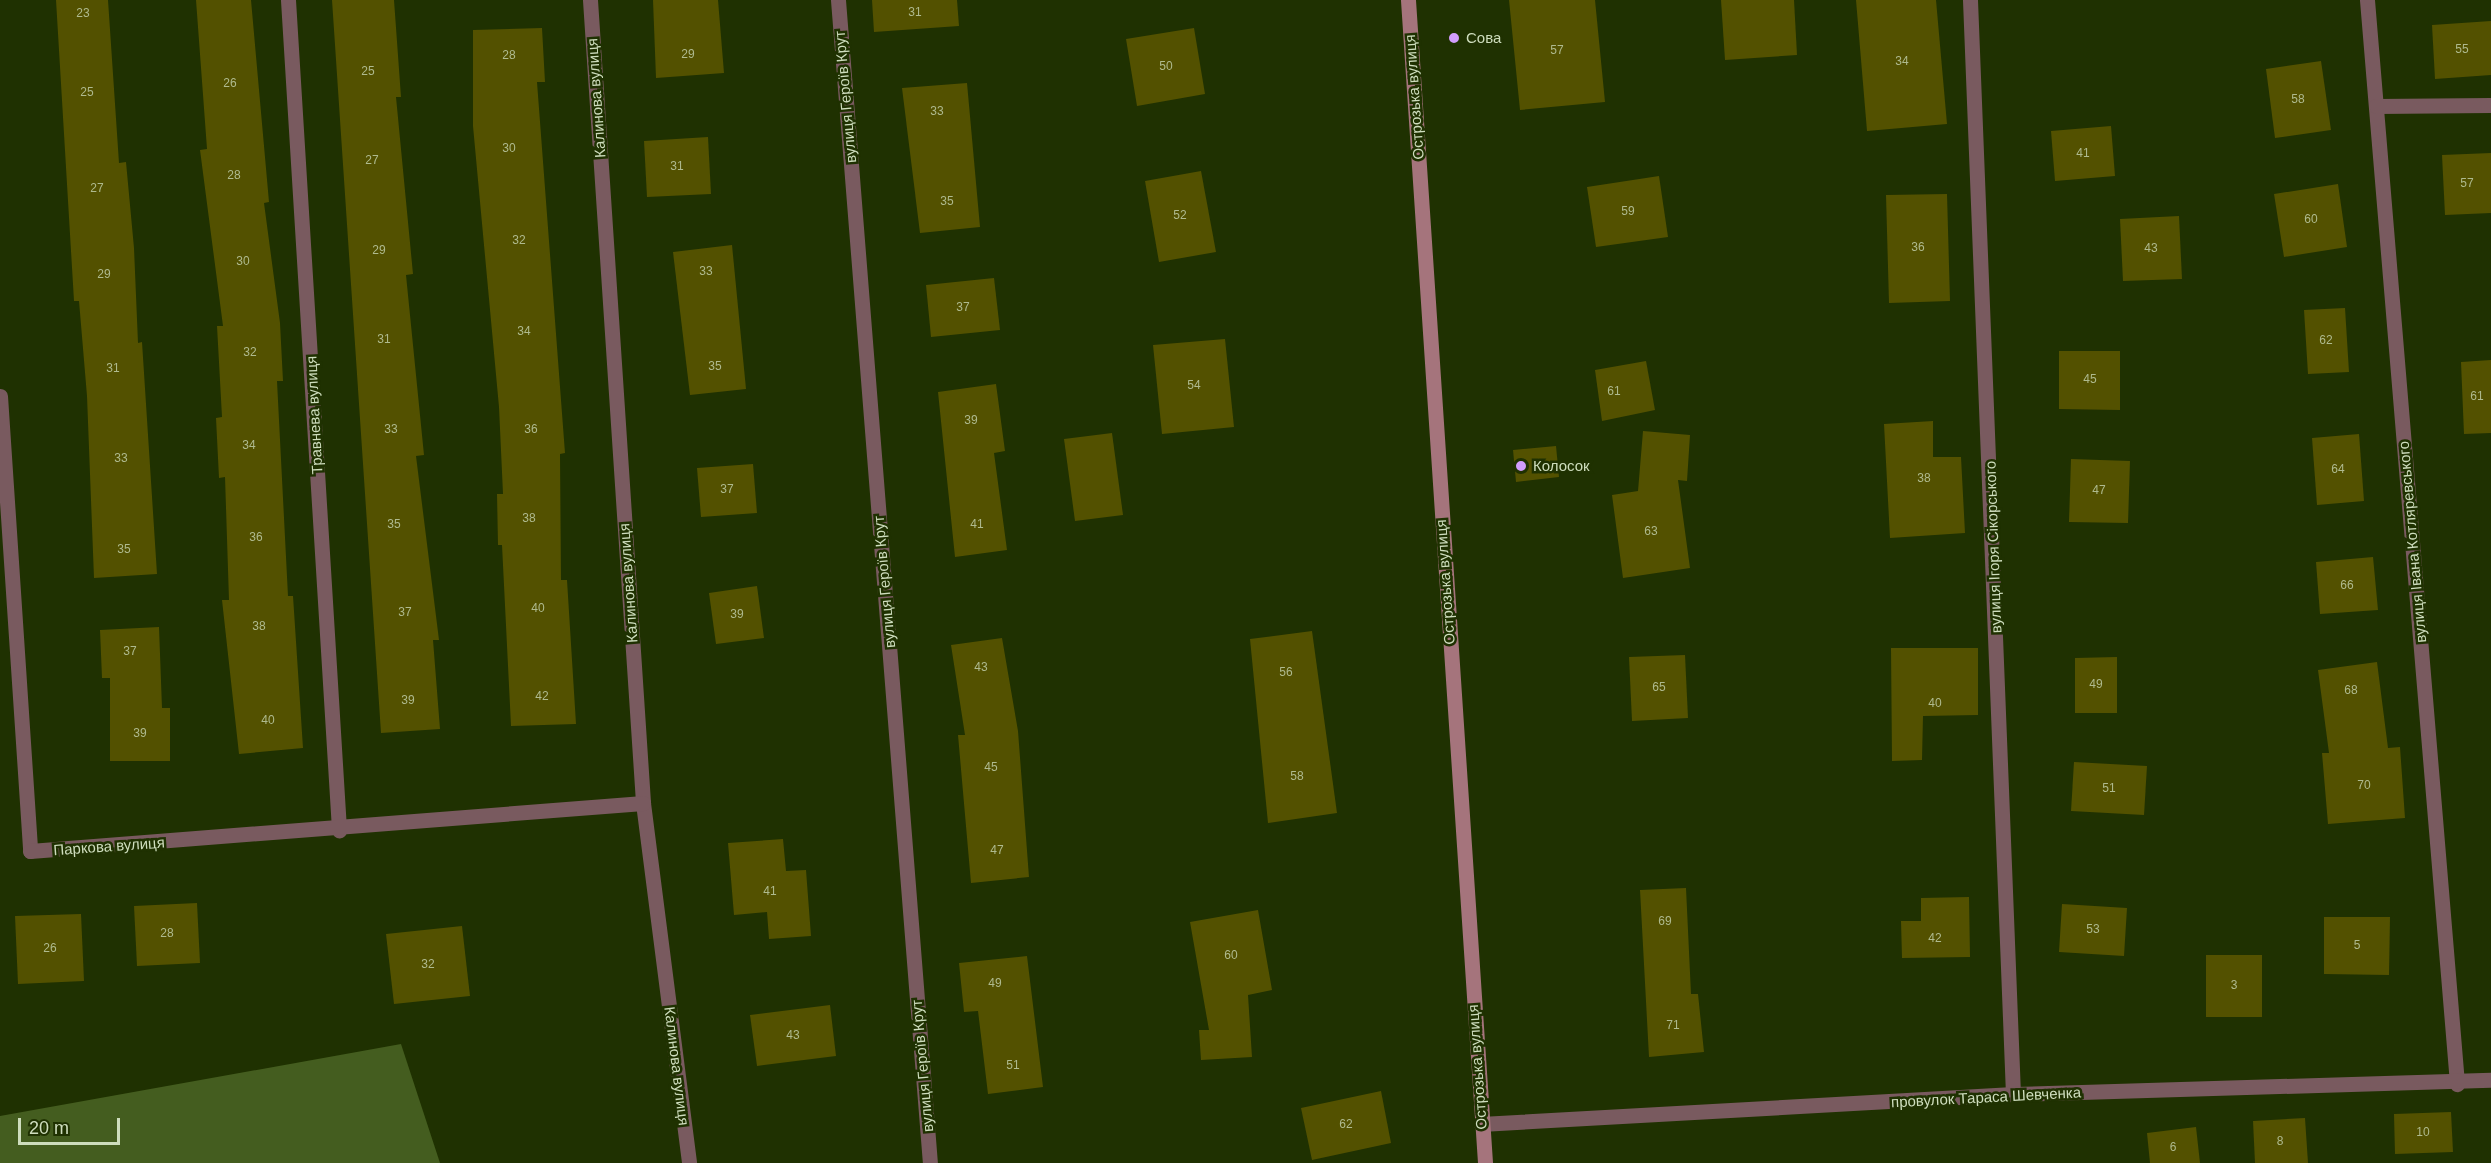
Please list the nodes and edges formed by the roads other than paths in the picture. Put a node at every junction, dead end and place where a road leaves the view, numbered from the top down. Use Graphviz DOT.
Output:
graph roads {
  1 [pos="288,0"];
  2 [pos="590,0"];
  3 [pos="838,0"];
  4 [pos="1408,0"];
  5 [pos="1970,0"];
  6 [pos="2367,0"];
  7 [pos="2491,105"];
  8 [pos="2376,106"];
  9 [pos="0,396"];
  10 [pos="643,803"];
  11 [pos="339,830"];
  12 [pos="2491,1080"];
  13 [pos="2457,1084"];
  14 [pos="2013,1094"];
  15 [pos="1480,1124"];
  16 [pos="689,1163"];
  17 [pos="930,1163"];
  18 [pos="1485,1163"];
  1 -- 11 [label="street, Травнева вулиця"];
  2 -- 10 [label="street, Калинова вулиця"];
  3 -- 17 [label="street, вулиця Героїв Крут"];
  4 -- 15 [label="main road, Острозька вулиця"];
  5 -- 14 [label="street, вулиця Ігоря Сікорського"];
  6 -- 8 [label="street, вулиця Івана Котляревського"];
  7 -- 8 [label="street"];
  8 -- 13 [label="street, вулиця Івана Котляревського"];
  9 -- 11 [label="street, Паркова вулиця"];
  10 -- 11 [label="street, Паркова вулиця"];
  10 -- 16 [label="street, Калинова вулиця"];
  12 -- 13 [label="street, провулок Тараса Шевченка"];
  13 -- 14 [label="street, провулок Тараса Шевченка"];
  14 -- 15 [label="street, провулок Тараса Шевченка"];
  15 -- 18 [label="main road, Острозька вулиця"];
}
